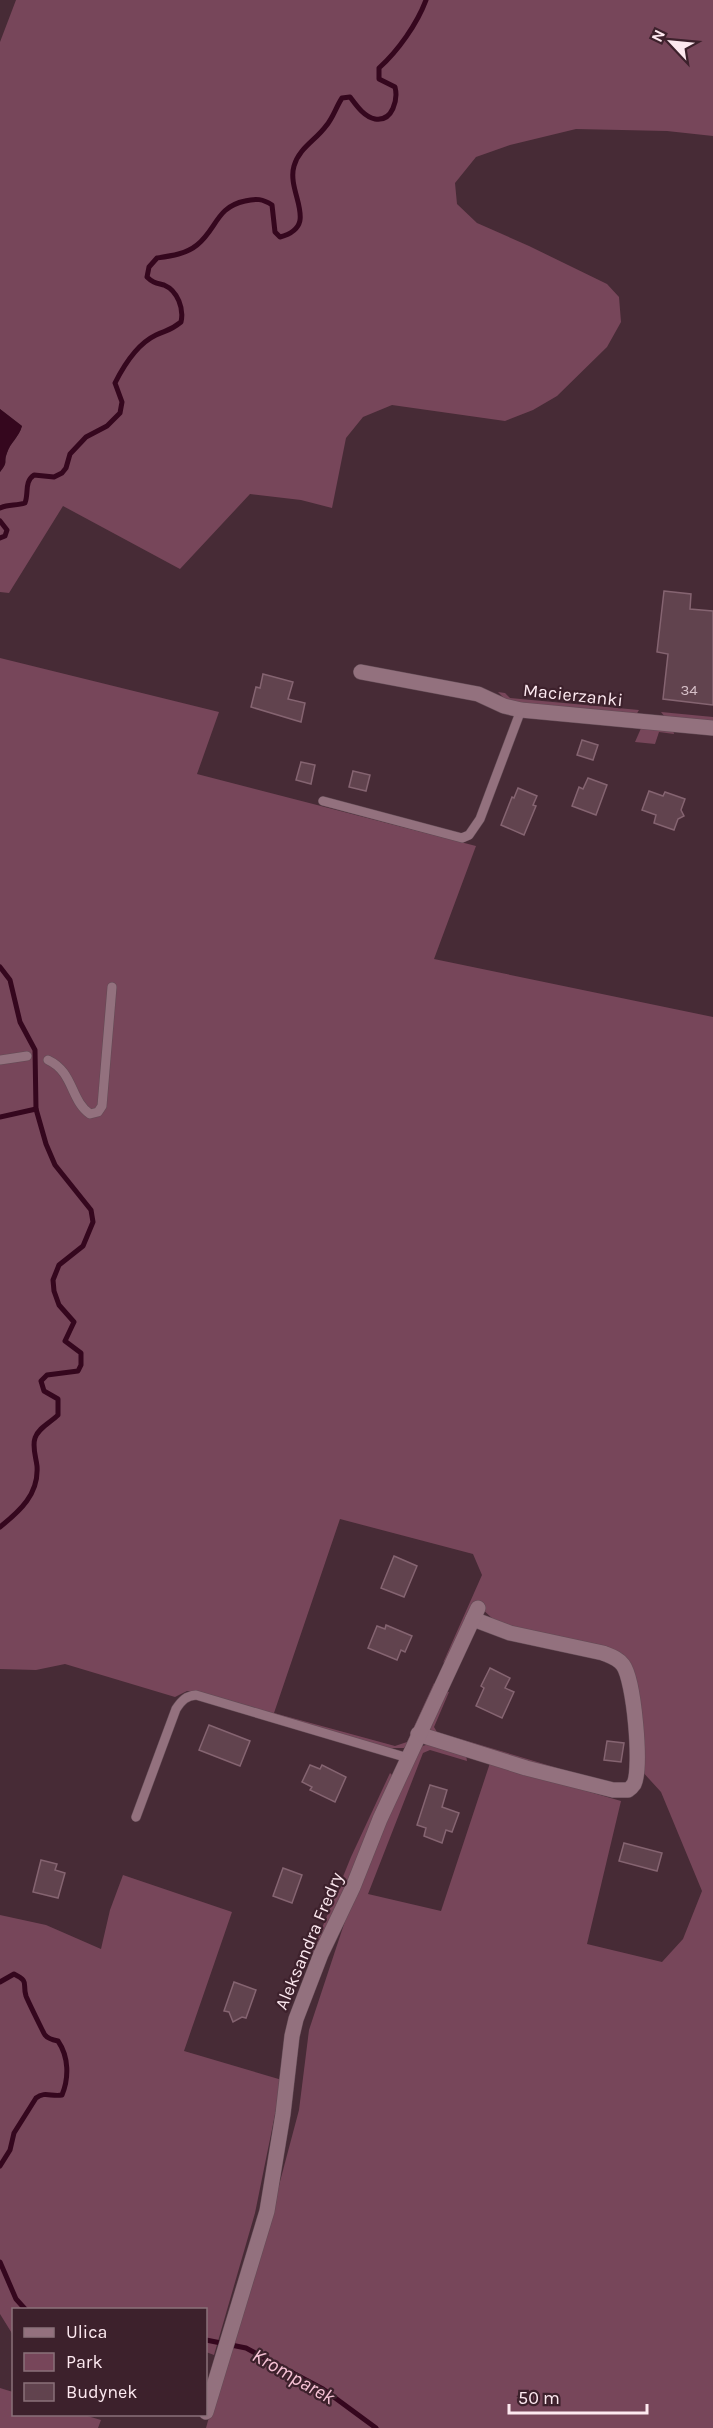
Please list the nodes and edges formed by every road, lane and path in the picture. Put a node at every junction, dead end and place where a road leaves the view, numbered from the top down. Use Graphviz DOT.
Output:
graph roads {
  1 [pos="361,672"];
  2 [pos="521,710"];
  3 [pos="713,728"];
  4 [pos="323,801"];
  5 [pos="112,987"];
  6 [pos="27,1056"];
  7 [pos="0,1059"];
  8 [pos="48,1060"];
  9 [pos="418,1734"];
  10 [pos="408,1758"];
  11 [pos="136,1817"];
  12 [pos="207,2407"];
  1 -- 2 [label="street, Macierzanki"];
  2 -- 3 [label="street, Macierzanki"];
  2 -- 4 [label="lane"];
  5 -- 8 [label="lane"];
  6 -- 7 [label="lane"];
  9 -- 9 [label="street, Aleksandra Fredry"];
  9 -- 10 [label="street, Aleksandra Fredry"];
  10 -- 11 [label="lane"];
  10 -- 12 [label="street, Aleksandra Fredry"];
}
